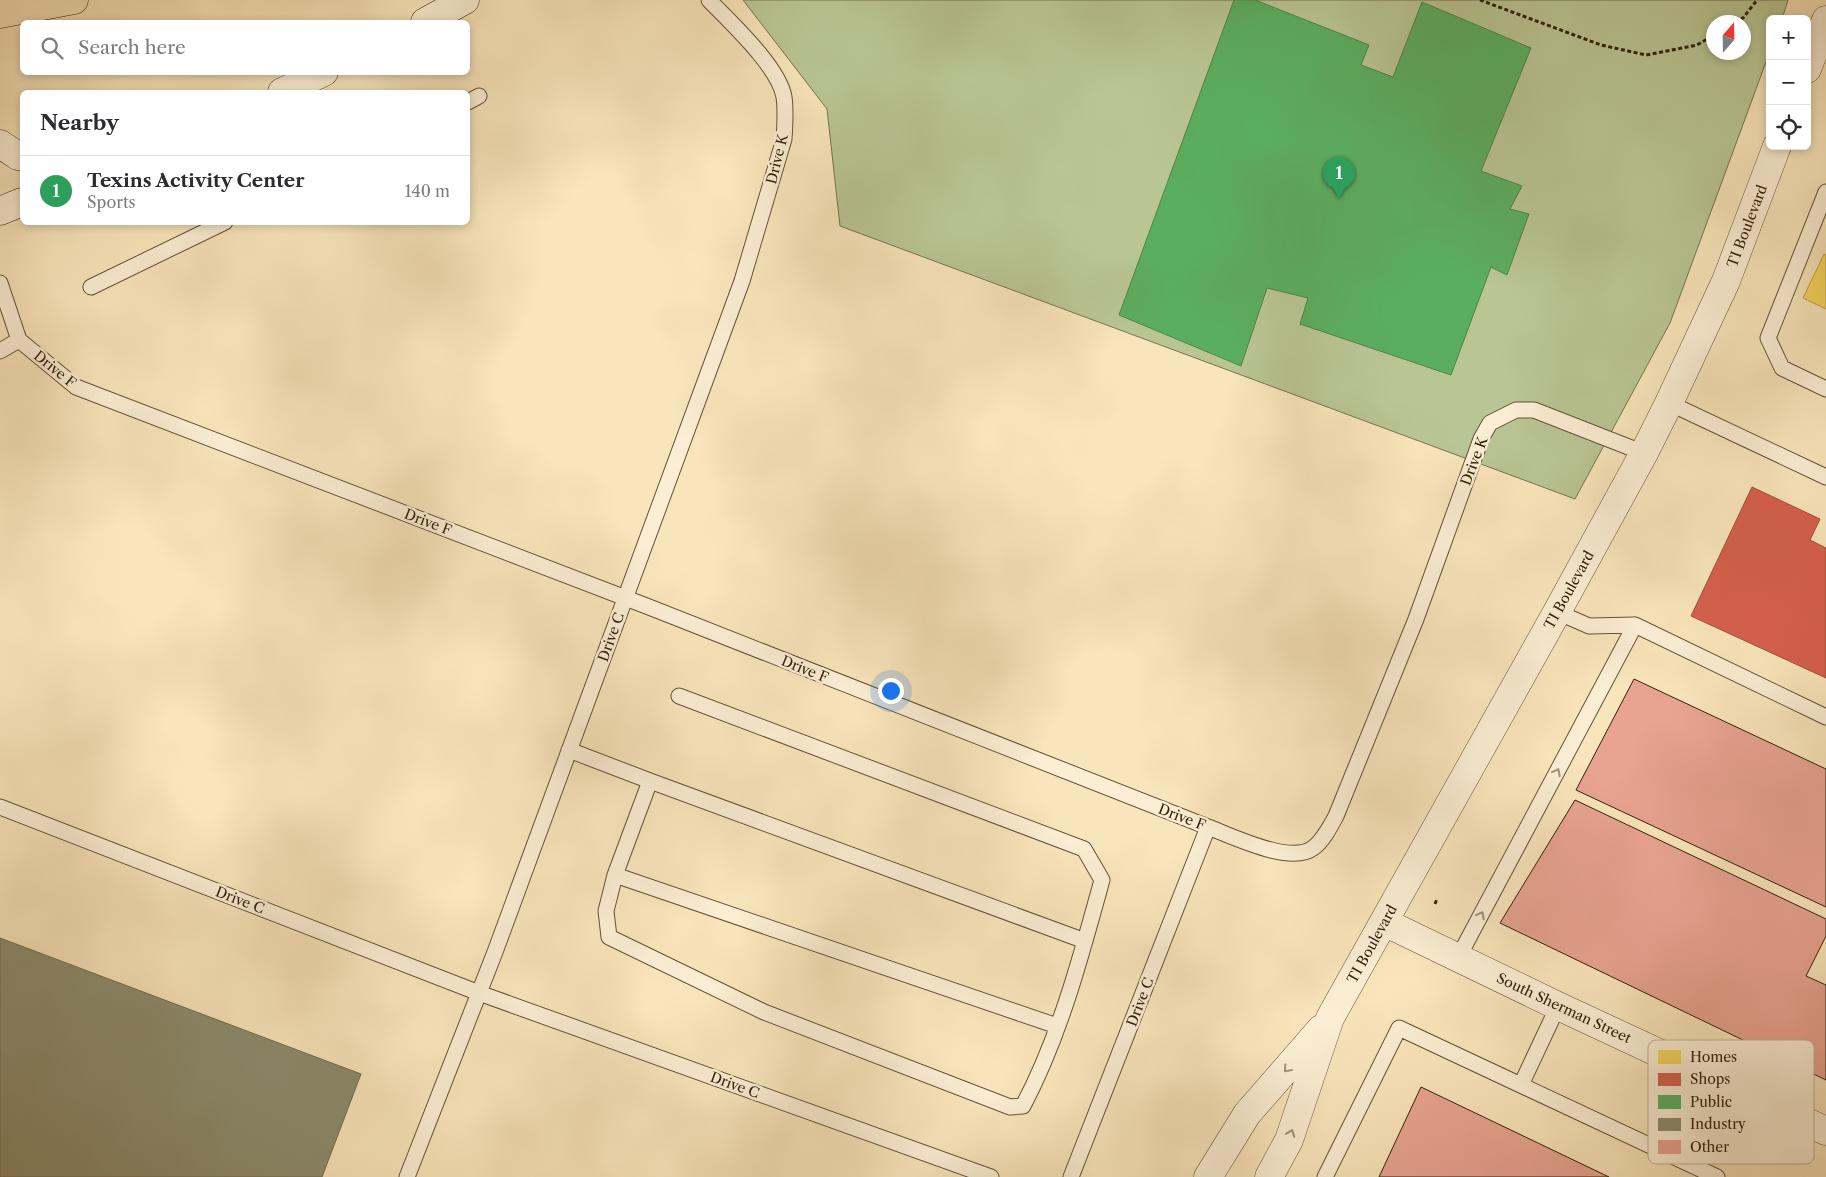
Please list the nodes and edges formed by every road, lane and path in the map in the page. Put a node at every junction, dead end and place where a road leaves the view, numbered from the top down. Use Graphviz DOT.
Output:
graph roads {
  1 [pos="12,0"];
  2 [pos="74,0"];
  3 [pos="465,0"];
  4 [pos="710,0"];
  5 [pos="1480,0"];
  6 [pos="1757,0"];
  7 [pos="0,5"];
  8 [pos="0,14"];
  9 [pos="1745,15"];
  10 [pos="429,20"];
  11 [pos="1826,20"];
  12 [pos="1706,39"];
  13 [pos="1810,60"];
  14 [pos="318,75"];
  15 [pos="286,90"];
  16 [pos="1775,150"];
  17 [pos="1826,192"];
  18 [pos="20,203"];
  19 [pos="0,211"];
  20 [pos="219,225"];
  21 [pos="742,281"];
  22 [pos="0,283"];
  23 [pos="90,287"];
  24 [pos="19,340"];
  25 [pos="0,351"];
  26 [pos="1826,389"];
  27 [pos="1669,403"];
  28 [pos="1644,453"];
  29 [pos="1826,477"];
  30 [pos="1444,542"];
  31 [pos="626,598"];
  32 [pos="1557,612"];
  33 [pos="1635,625"];
  34 [pos="679,696"];
  35 [pos="1826,717"];
  36 [pos="569,750"];
  37 [pos="650,781"];
  38 [pos="0,807"];
  39 [pos="1208,827"];
  40 [pos="615,875"];
  41 [pos="1437,900"];
  42 [pos="1435,904"];
  43 [pos="1384,922"];
  44 [pos="1085,941"];
  45 [pos="1458,958"];
  46 [pos="480,993"];
  47 [pos="1558,1006"];
  48 [pos="1330,1018"];
  49 [pos="1057,1026"];
  50 [pos="1648,1048"];
  51 [pos="1521,1085"];
  52 [pos="1814,1125"];
  53 [pos="1826,1131"];
  54 [pos="1648,1145"];
  55 [pos="1689,1164"];
  56 [pos="407,1177"];
  57 [pos="991,1177"];
  58 [pos="1072,1177"];
  59 [pos="1208,1177"];
  60 [pos="1270,1177"];
  61 [pos="1325,1177"];
  62 [pos="1717,1177"];
  1 -- 7 [label="highway"];
  2 -- 8 [label="highway"];
  3 -- 10 [label="street"];
  4 -- 21 [label="lane, Drive K"];
  5 -- 12 [label="path"];
  6 -- 9 [label="path"];
  11 -- 13 [label="street"];
  14 -- 15 [label="street"];
  16 -- 27 [label="street, TI Boulevard"];
  17 -- 26 [label="lane"];
  18 -- 19 [label="street"];
  20 -- 23 [label="lane"];
  21 -- 31 [label="lane, Drive C"];
  22 -- 24 [label="lane"];
  24 -- 25 [label="lane"];
  24 -- 31 [label="lane, Drive F"];
  27 -- 28 [label="street, TI Boulevard"];
  27 -- 29 [label="lane"];
  28 -- 30 [label="lane, Drive K"];
  28 -- 32 [label="street, TI Boulevard"];
  30 -- 39 [label="lane, Drive F"];
  31 -- 36 [label="lane, Drive C"];
  31 -- 39 [label="lane, Drive F"];
  32 -- 33 [label="lane"];
  32 -- 43 [label="street, TI Boulevard"];
  33 -- 35 [label="lane"];
  45 -- 33 [label="lane, one-way"];
  34 -- 44 [label="lane"];
  36 -- 37 [label="lane"];
  36 -- 46 [label="lane, Drive C"];
  37 -- 40 [label="lane"];
  37 -- 44 [label="lane"];
  38 -- 46 [label="lane, Drive C"];
  39 -- 58 [label="lane, Drive C"];
  40 -- 49 [label="lane"];
  40 -- 49 [label="lane"];
  41 -- 42 [label="path"];
  43 -- 45 [label="street, South Sherman Street"];
  43 -- 48 [label="street, TI Boulevard"];
  44 -- 49 [label="lane"];
  45 -- 47 [label="street, South Sherman Street"];
  46 -- 56 [label="lane, Drive C"];
  46 -- 57 [label="lane, Drive C"];
  47 -- 50 [label="street, South Sherman Street"];
  47 -- 51 [label="lane"];
  48 -- 59 [label="street, TI Boulevard, one-way"];
  60 -- 48 [label="street, TI Boulevard, one-way"];
  51 -- 54 [label="lane"];
  51 -- 61 [label="lane"];
  52 -- 53 [label="street, South Sherman Street"];
  55 -- 62 [label="lane"];
}
